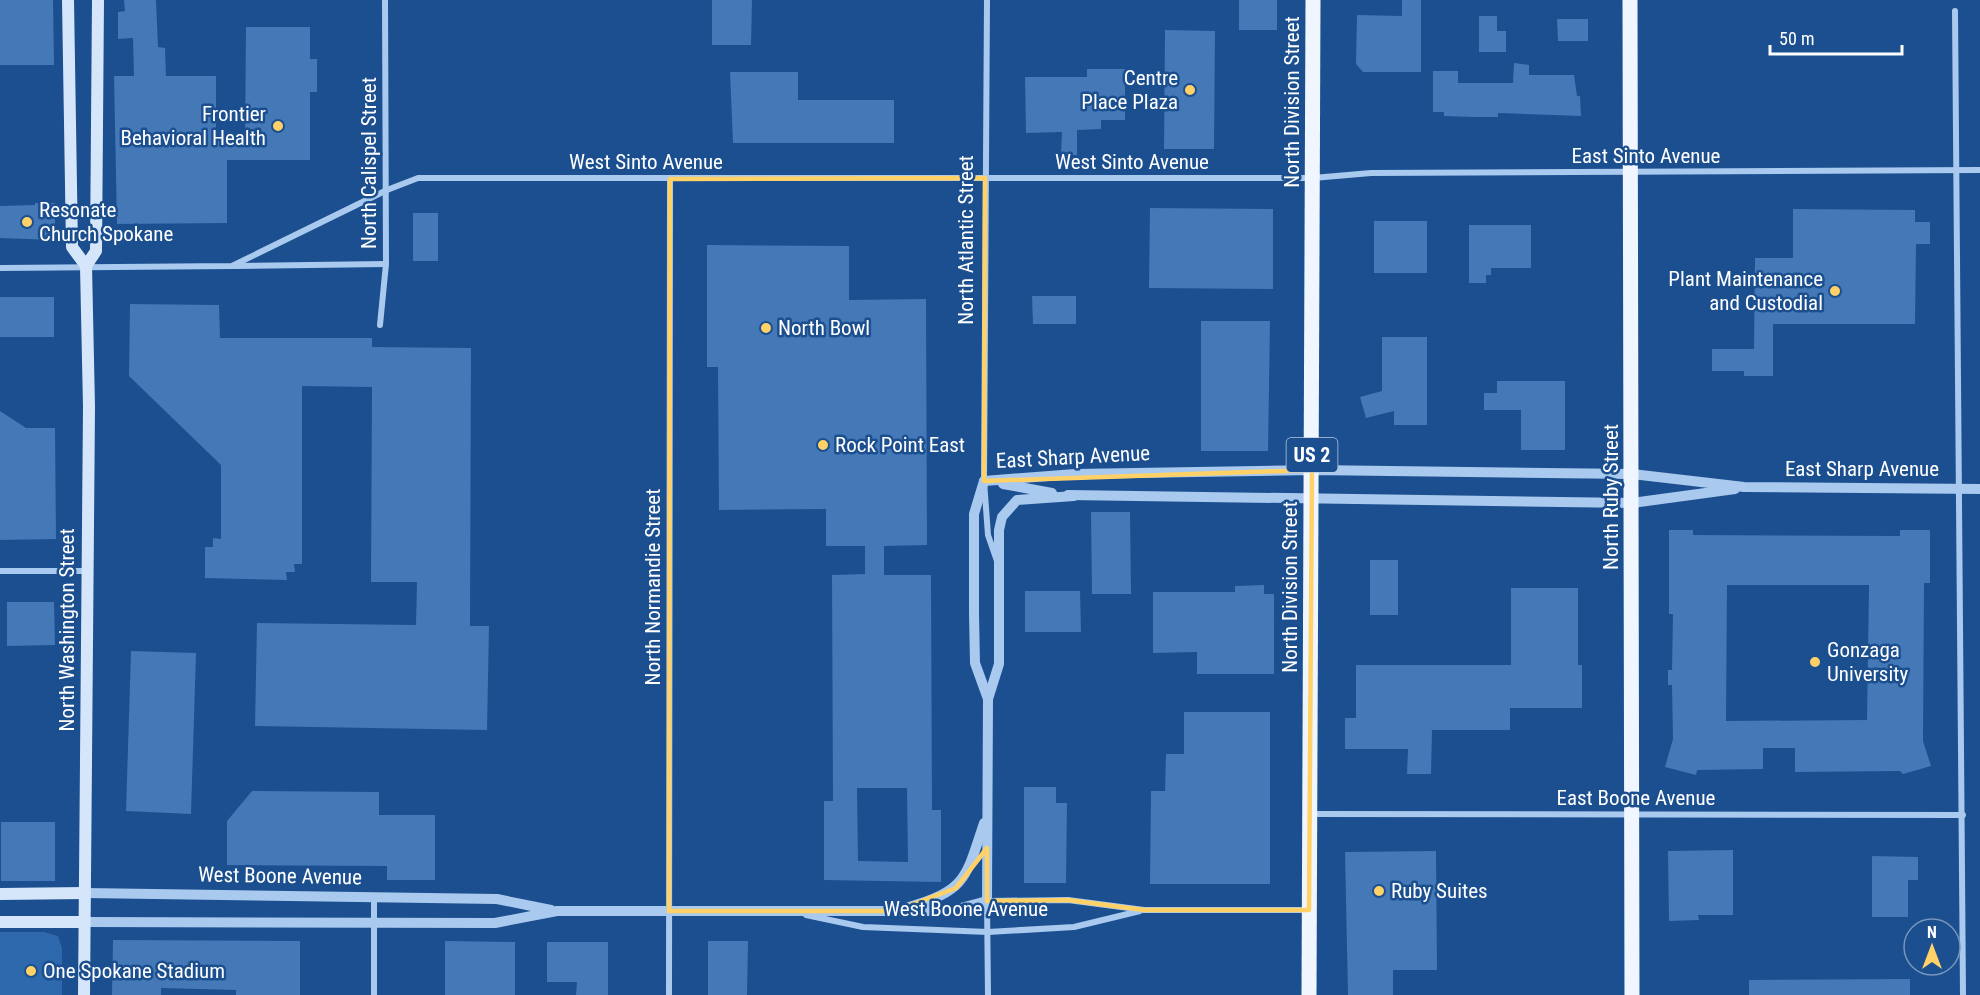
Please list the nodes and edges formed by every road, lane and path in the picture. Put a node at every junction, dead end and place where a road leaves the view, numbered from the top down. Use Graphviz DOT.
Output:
graph roads {
  1 [pos="68,0"];
  2 [pos="98,0"];
  3 [pos="385,0"];
  4 [pos="987,0"];
  5 [pos="1312,0"];
  6 [pos="1630,0"];
  7 [pos="1955,11"];
  8 [pos="1957,170"];
  9 [pos="1980,170"];
  10 [pos="1633,172"];
  11 [pos="985,178"];
  12 [pos="1312,178"];
  13 [pos="670,179"];
  14 [pos="387,190"];
  15 [pos="386,264"];
  16 [pos="87,266"];
  17 [pos="232,266"];
  18 [pos="0,268"];
  19 [pos="380,325"];
  20 [pos="1311,470"];
  21 [pos="1632,474"];
  22 [pos="984,481"];
  23 [pos="1744,487"];
  24 [pos="1960,489"];
  25 [pos="1980,489"];
  26 [pos="1074,496"];
  27 [pos="1311,501"];
  28 [pos="1632,503"];
  29 [pos="0,571"];
  30 [pos="87,571"];
  31 [pos="999,571"];
  32 [pos="988,699"];
  33 [pos="987,811"];
  34 [pos="1631,813"];
  35 [pos="1309,814"];
  36 [pos="1963,815"];
  37 [pos="85,893"];
  38 [pos="0,894"];
  39 [pos="374,897"];
  40 [pos="987,901"];
  41 [pos="788,910"];
  42 [pos="1144,910"];
  43 [pos="1309,910"];
  44 [pos="558,911"];
  45 [pos="669,911"];
  46 [pos="896,911"];
  47 [pos="0,922"];
  48 [pos="84,922"];
  49 [pos="374,923"];
  50 [pos="988,932"];
  51 [pos="84,995"];
  52 [pos="374,995"];
  53 [pos="669,995"];
  54 [pos="988,995"];
  55 [pos="1309,995"];
  56 [pos="1632,995"];
  57 [pos="1963,995"];
  1 -- 16 [label="main road"];
  2 -- 16 [label="main road, North Washington Street"];
  3 -- 14 [label="street, North Calispel Street"];
  4 -- 11 [label="street, North Atlantic Street"];
  5 -- 12 [label="main road, North Division Street / US 2"];
  6 -- 10 [label="main road, North Ruby Street"];
  7 -- 8 [label="street"];
  8 -- 9 [label="street, East Sinto Avenue"];
  8 -- 10 [label="street, East Sinto Avenue"];
  8 -- 24 [label="street"];
  10 -- 12 [label="street, East Sinto Avenue"];
  10 -- 21 [label="main road, North Ruby Street"];
  11 -- 12 [label="street, West Sinto Avenue"];
  11 -- 13 [label="street, West Sinto Avenue"];
  11 -- 22 [label="street, North Atlantic Street"];
  12 -- 20 [label="main road, North Division Street / US 2"];
  13 -- 14 [label="street, West Sinto Avenue"];
  13 -- 45 [label="street, North Normandie Street"];
  14 -- 15 [label="street, North Calispel Street"];
  14 -- 17 [label="street, West Sinto Avenue"];
  15 -- 17 [label="street"];
  15 -- 19 [label="street, North Calispel Street"];
  16 -- 17 [label="street, West Sinto Avenue"];
  16 -- 18 [label="street, West Sinto Avenue"];
  16 -- 30 [label="main road, North Washington Street"];
  20 -- 21 [label="street, East Sharp Avenue"];
  20 -- 22 [label="street, East Sharp Avenue"];
  20 -- 27 [label="main road, North Division Street / US 2"];
  21 -- 23 [label="street, East Sharp Avenue"];
  21 -- 28 [label="main road, North Ruby Street"];
  22 -- 26 [label="street, East Sharp Avenue"];
  22 -- 31 [label="street, North Atlantic Street"];
  22 -- 32 [label="street, North Atlantic Street"];
  23 -- 24 [label="street, East Sharp Avenue"];
  23 -- 28 [label="street, East Sharp Avenue"];
  24 -- 25 [label="street, East Sharp Avenue"];
  24 -- 36 [label="street"];
  26 -- 27 [label="street, East Sharp Avenue"];
  26 -- 31 [label="street"];
  27 -- 28 [label="street, East Sharp Avenue"];
  27 -- 35 [label="main road, North Division Street / US 2"];
  28 -- 34 [label="main road, North Ruby Street"];
  29 -- 30 [label="street"];
  30 -- 37 [label="main road, North Washington Street"];
  31 -- 32 [label="street, North Atlantic Street"];
  32 -- 33 [label="street, North Atlantic Street"];
  33 -- 40 [label="street, North Atlantic Street"];
  33 -- 46 [label="street"];
  34 -- 35 [label="street, East Boone Avenue"];
  34 -- 36 [label="street, East Boone Avenue"];
  34 -- 56 [label="main road, North Ruby Street"];
  35 -- 43 [label="main road, North Division Street / US 2"];
  36 -- 57 [label="street"];
  37 -- 38 [label="main road, West Boone Avenue"];
  37 -- 39 [label="street, West Boone Avenue"];
  37 -- 48 [label="main road, North Washington Street"];
  39 -- 44 [label="street, West Boone Avenue"];
  39 -- 49 [label="street"];
  40 -- 42 [label="street, West Boone Avenue"];
  40 -- 46 [label="street, West Boone Avenue"];
  40 -- 50 [label="street, North Atlantic Street"];
  41 -- 45 [label="street, West Boone Avenue"];
  41 -- 46 [label="street, West Boone Avenue"];
  41 -- 50 [label="street, West Boone Avenue"];
  42 -- 43 [label="street, West Boone Avenue"];
  42 -- 50 [label="street, West Boone Avenue"];
  43 -- 55 [label="main road, North Division Street / US 2"];
  44 -- 45 [label="street, West Boone Avenue"];
  44 -- 49 [label="street, West Boone Avenue"];
  45 -- 53 [label="street, North Normandie Street"];
  47 -- 48 [label="main road, West Boone Avenue"];
  48 -- 49 [label="street, West Boone Avenue"];
  48 -- 51 [label="main road, North Washington Street"];
  49 -- 52 [label="street"];
  50 -- 54 [label="street, North Atlantic Street"];
}
